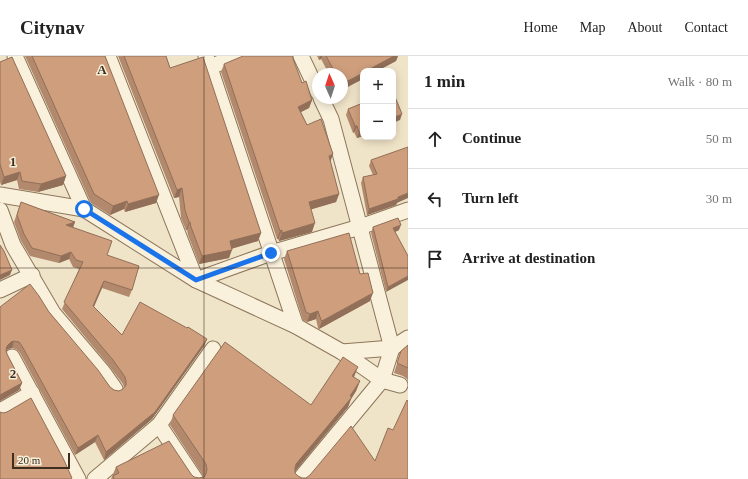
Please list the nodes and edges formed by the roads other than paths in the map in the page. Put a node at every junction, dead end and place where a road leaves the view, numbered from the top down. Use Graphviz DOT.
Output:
graph roads {
  1 [pos="15,56"];
  2 [pos="108,56"];
  3 [pos="237,56"];
  4 [pos="301,56"];
  5 [pos="208,61"];
  6 [pos="312,79"];
  7 [pos="324,104"];
  8 [pos="0,195"];
  9 [pos="84,209"];
  10 [pos="0,210"];
  11 [pos="408,210"];
  12 [pos="360,228"];
  13 [pos="271,253"];
  14 [pos="32,274"];
  15 [pos="196,280"];
  16 [pos="0,290"];
  17 [pos="296,326"];
  18 [pos="408,338"];
  19 [pos="392,348"];
  20 [pos="213,349"];
  21 [pos="342,352"];
  22 [pos="12,357"];
  23 [pos="382,380"];
  24 [pos="400,385"];
  25 [pos="115,389"];
  26 [pos="32,393"];
  27 [pos="0,411"];
  28 [pos="159,425"];
  29 [pos="78,479"];
  30 [pos="95,479"];
  31 [pos="195,479"];
  32 [pos="300,479"];
  1 -- 9 [label="street"];
  2 -- 15 [label="street"];
  3 -- 5 [label="street"];
  4 -- 6 [label="street"];
  5 -- 13 [label="street"];
  7 -- 12 [label="street"];
  8 -- 9 [label="street"];
  9 -- 15 [label="street"];
  10 -- 14 [label="street"];
  11 -- 12 [label="street"];
  12 -- 13 [label="street"];
  12 -- 19 [label="street"];
  13 -- 15 [label="street"];
  13 -- 17 [label="street"];
  14 -- 16 [label="street"];
  14 -- 25 [label="street"];
  15 -- 17 [label="street"];
  17 -- 21 [label="street"];
  18 -- 19 [label="street"];
  19 -- 21 [label="street"];
  19 -- 23 [label="street"];
  20 -- 28 [label="street"];
  21 -- 23 [label="street"];
  22 -- 26 [label="street"];
  23 -- 24 [label="street"];
  23 -- 32 [label="street"];
  26 -- 27 [label="street"];
  26 -- 29 [label="street"];
  28 -- 30 [label="street"];
  28 -- 31 [label="street"];
}
